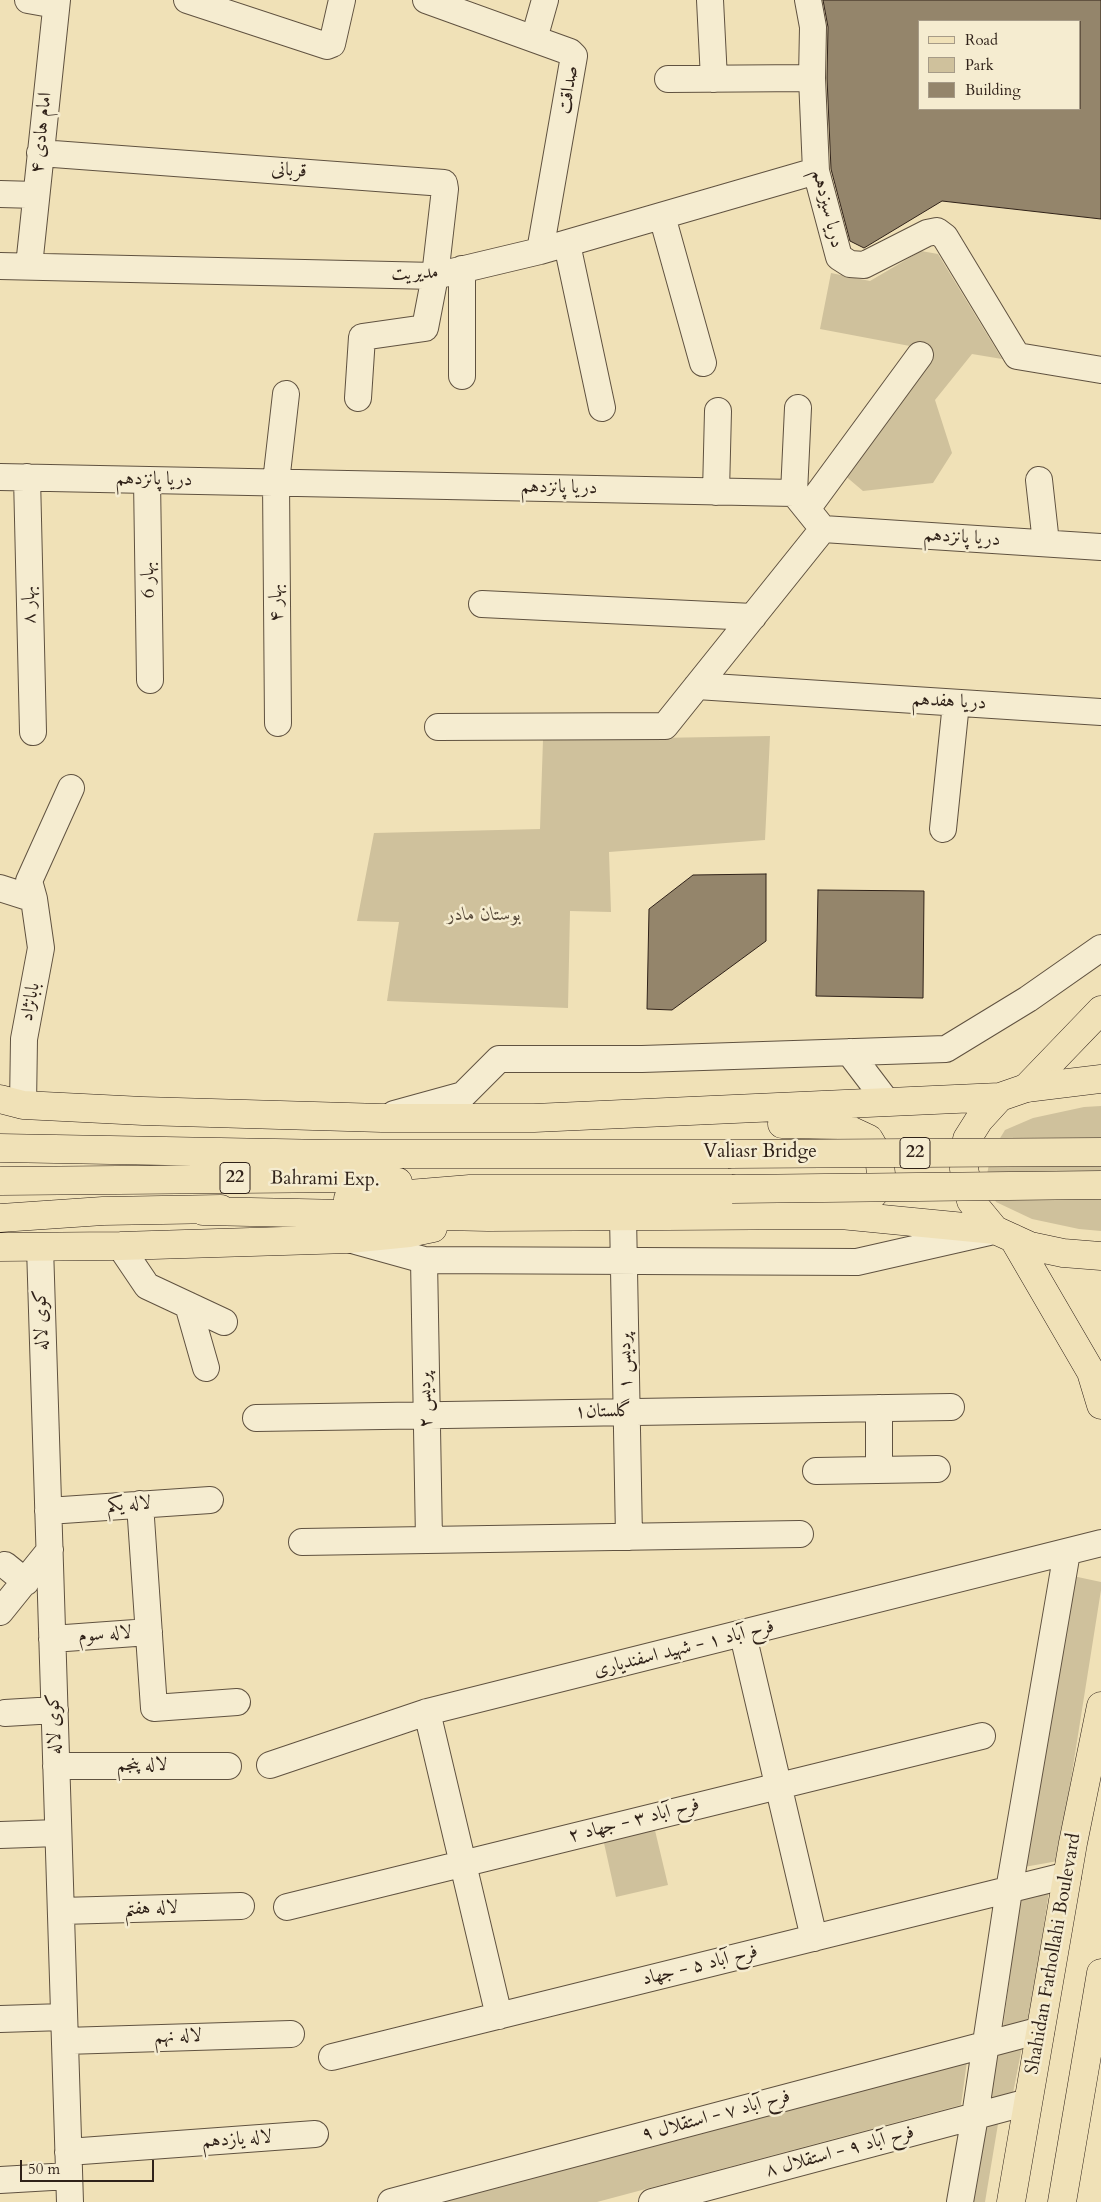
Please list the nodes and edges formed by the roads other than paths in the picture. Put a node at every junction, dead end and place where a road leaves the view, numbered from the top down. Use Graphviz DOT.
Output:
graph roads {
  1 [pos="28,0"];
  2 [pos="187,0"];
  3 [pos="342,0"];
  4 [pos="426,0"];
  5 [pos="545,0"];
  6 [pos="710,0"];
  7 [pos="808,0"];
  8 [pos="56,3"];
  9 [pos="534,39"];
  10 [pos="812,78"];
  11 [pos="668,79"];
  12 [pos="714,79"];
  13 [pos="40,153"];
  14 [pos="816,171"];
  15 [pos="0,194"];
  16 [pos="36,195"];
  17 [pos="662,216"];
  18 [pos="567,244"];
  19 [pos="540,251"];
  20 [pos="0,266"];
  21 [pos="28,266"];
  22 [pos="462,270"];
  23 [pos="435,276"];
  24 [pos="920,355"];
  25 [pos="703,363"];
  26 [pos="1101,370"];
  27 [pos="462,376"];
  28 [pos="286,394"];
  29 [pos="358,398"];
  30 [pos="602,408"];
  31 [pos="798,408"];
  32 [pos="718,411"];
  33 [pos="0,477"];
  34 [pos="27,477"];
  35 [pos="148,480"];
  36 [pos="1040,480"];
  37 [pos="276,482"];
  38 [pos="716,492"];
  39 [pos="801,501"];
  40 [pos="823,529"];
  41 [pos="1046,543"];
  42 [pos="1101,546"];
  43 [pos="482,604"];
  44 [pos="752,617"];
  45 [pos="150,680"];
  46 [pos="697,686"];
  47 [pos="956,703"];
  48 [pos="1101,712"];
  49 [pos="278,723"];
  50 [pos="438,727"];
  51 [pos="33,732"];
  52 [pos="71,788"];
  53 [pos="943,829"];
  54 [pos="0,888"];
  55 [pos="34,900"];
  56 [pos="1101,948"];
  57 [pos="1101,1010"];
  58 [pos="849,1052"];
  59 [pos="1101,1078"];
  60 [pos="1026,1088"];
  61 [pos="1000,1098"];
  62 [pos="11,1102"];
  63 [pos="887,1102"];
  64 [pos="382,1118"];
  65 [pos="534,1118"];
  66 [pos="0,1148"];
  67 [pos="99,1148"];
  68 [pos="1101,1152"];
  69 [pos="420,1154"];
  70 [pos="0,1181"];
  71 [pos="1101,1186"];
  72 [pos="470,1189"];
  73 [pos="203,1211"];
  74 [pos="841,1215"];
  75 [pos="623,1216"];
  76 [pos="488,1217"];
  77 [pos="0,1218"];
  78 [pos="1004,1234"];
  79 [pos="348,1239"];
  80 [pos="120,1246"];
  81 [pos="0,1247"];
  82 [pos="40,1247"];
  83 [pos="1101,1256"];
  84 [pos="424,1260"];
  85 [pos="624,1261"];
  86 [pos="188,1305"];
  87 [pos="224,1322"];
  88 [pos="206,1368"];
  89 [pos="1101,1405"];
  90 [pos="951,1407"];
  91 [pos="879,1408"];
  92 [pos="627,1412"];
  93 [pos="427,1415"];
  94 [pos="256,1418"];
  95 [pos="878,1470"];
  96 [pos="937,1470"];
  97 [pos="816,1471"];
  98 [pos="210,1500"];
  99 [pos="140,1504"];
  100 [pos="48,1510"];
  101 [pos="800,1534"];
  102 [pos="629,1537"];
  103 [pos="429,1540"];
  104 [pos="302,1542"];
  105 [pos="1101,1543"];
  106 [pos="50,1550"];
  107 [pos="1067,1552"];
  108 [pos="5,1565"];
  109 [pos="26,1582"];
  110 [pos="0,1612"];
  111 [pos="149,1632"];
  112 [pos="743,1634"];
  113 [pos="52,1639"];
  114 [pos="237,1702"];
  115 [pos="1101,1706"];
  116 [pos="54,1710"];
  117 [pos="427,1712"];
  118 [pos="5,1713"];
  119 [pos="982,1736"];
  120 [pos="270,1765"];
  121 [pos="56,1766"];
  122 [pos="228,1766"];
  123 [pos="778,1786"];
  124 [pos="58,1833"];
  125 [pos="0,1835"];
  126 [pos="463,1864"];
  127 [pos="1068,1875"];
  128 [pos="1009,1890"];
  129 [pos="242,1906"];
  130 [pos="287,1907"];
  131 [pos="61,1911"];
  132 [pos="814,1938"];
  133 [pos="1101,1973"];
  134 [pos="499,2016"];
  135 [pos="0,2019"];
  136 [pos="65,2029"];
  137 [pos="1041,2030"];
  138 [pos="291,2034"];
  139 [pos="986,2044"];
  140 [pos="332,2057"];
  141 [pos="1028,2102"];
  142 [pos="975,2116"];
  143 [pos="316,2134"];
  144 [pos="69,2164"];
  145 [pos="0,2180"];
  146 [pos="70,2202"];
  147 [pos="391,2202"];
  148 [pos="652,2202"];
  149 [pos="960,2202"];
  150 [pos="1011,2202"];
  151 [pos="1062,2202"];
  1 -- 8 [label="street"];
  2 -- 3 [label="street"];
  4 -- 9 [label="street, صداقت"];
  5 -- 9 [label="street"];
  6 -- 12 [label="street"];
  7 -- 10 [label="street, دریا سیزدهم"];
  8 -- 13 [label="street, امام هادی ۴"];
  9 -- 19 [label="street, صداقت"];
  10 -- 12 [label="street"];
  10 -- 14 [label="street, دریا سیزدهم"];
  11 -- 12 [label="street"];
  13 -- 16 [label="street, امام هادی ۴"];
  13 -- 23 [label="street, قربانی"];
  14 -- 17 [label="street, مدیریت"];
  14 -- 26 [label="street, دریا سیزدهم"];
  15 -- 16 [label="street"];
  16 -- 21 [label="street, امام هادی ۴"];
  17 -- 18 [label="street, مدیریت"];
  17 -- 25 [label="street"];
  18 -- 19 [label="street, مدیریت"];
  18 -- 30 [label="street"];
  19 -- 22 [label="street, مدیریت"];
  20 -- 21 [label="street, مدیریت"];
  21 -- 23 [label="street, مدیریت"];
  22 -- 23 [label="street, مدیریت"];
  22 -- 27 [label="street"];
  23 -- 29 [label="street"];
  24 -- 39 [label="street"];
  28 -- 37 [label="street, بهار ۴"];
  31 -- 39 [label="street"];
  32 -- 38 [label="street"];
  33 -- 34 [label="street, دریا پانزدهم"];
  34 -- 35 [label="street, دریا پانزدهم"];
  34 -- 51 [label="street, بهار ۸"];
  35 -- 37 [label="street, دریا پانزدهم"];
  35 -- 45 [label="street, بهار 6"];
  36 -- 41 [label="street"];
  37 -- 38 [label="street, دریا پانزدهم"];
  37 -- 49 [label="street, بهار ۴"];
  38 -- 39 [label="street, دریا پانزدهم"];
  39 -- 40 [label="street"];
  40 -- 41 [label="street, دریا پانزدهم"];
  40 -- 44 [label="street"];
  41 -- 42 [label="street, دریا پانزدهم"];
  43 -- 44 [label="street"];
  44 -- 46 [label="street"];
  46 -- 47 [label="street, دریا هفدهم"];
  46 -- 50 [label="street"];
  47 -- 48 [label="street, دریا هفدهم"];
  47 -- 53 [label="street"];
  52 -- 55 [label="street, بابانژاد"];
  54 -- 55 [label="street"];
  55 -- 62 [label="street, بابانژاد"];
  56 -- 58 [label="street"];
  57 -- 60 [label="main road"];
  58 -- 63 [label="street"];
  58 -- 64 [label="street"];
  59 -- 60 [label="main road"];
  60 -- 61 [label="main road"];
  61 -- 63 [label="main road"];
  61 -- 78 [label="main road"];
  62 -- 64 [label="main road"];
  63 -- 65 [label="main road"];
  64 -- 65 [label="main road"];
  64 -- 67 [label="main road"];
  65 -- 74 [label="main road"];
  66 -- 67 [label="main road, Bahrami Exp. / 22"];
  67 -- 69 [label="main road, Bahrami Exp. / 22"];
  68 -- 69 [label="main road, Valiasr Bridge / 22, bridge"];
  70 -- 72 [label="main road, Bahrami Exp. / 22"];
  71 -- 72 [label="main road, Valiasr Bridge / 22, bridge"];
  72 -- 73 [label="main road"];
  73 -- 76 [label="main road"];
  73 -- 77 [label="main road"];
  74 -- 75 [label="main road"];
  74 -- 78 [label="main road"];
  75 -- 76 [label="main road"];
  75 -- 85 [label="street, پردیس ۱"];
  76 -- 79 [label="main road"];
  78 -- 83 [label="main road"];
  78 -- 85 [label="street"];
  78 -- 89 [label="main road"];
  79 -- 80 [label="main road"];
  79 -- 84 [label="street"];
  80 -- 82 [label="main road"];
  80 -- 86 [label="street"];
  81 -- 82 [label="main road"];
  82 -- 100 [label="street, کوی لاله"];
  84 -- 85 [label="street"];
  84 -- 93 [label="street, پردیس ۲"];
  85 -- 92 [label="street, پردیس ۱"];
  86 -- 87 [label="street"];
  86 -- 88 [label="street"];
  90 -- 91 [label="street, گلستان۱"];
  91 -- 92 [label="street, گلستان۱"];
  91 -- 95 [label="street"];
  92 -- 93 [label="street, گلستان۱"];
  92 -- 102 [label="street, پردیس ۱"];
  93 -- 94 [label="street, گلستان۱"];
  93 -- 103 [label="street, پردیس ۲"];
  95 -- 96 [label="street"];
  95 -- 97 [label="street"];
  98 -- 99 [label="street, لاله یکم"];
  99 -- 100 [label="street, لاله یکم"];
  99 -- 111 [label="street"];
  100 -- 106 [label="street, کوی لاله"];
  101 -- 102 [label="street"];
  102 -- 103 [label="street"];
  103 -- 104 [label="street"];
  105 -- 107 [label="street, فرح آباد ۱ - شهید اسفندیاری"];
  106 -- 109 [label="street"];
  106 -- 113 [label="street, کوی لاله"];
  107 -- 112 [label="street, فرح آباد ۱ - شهید اسفندیاری"];
  107 -- 128 [label="street"];
  108 -- 109 [label="street"];
  109 -- 110 [label="street"];
  111 -- 113 [label="street, لاله سوم"];
  111 -- 114 [label="street, لاله سوم"];
  112 -- 117 [label="street, فرح آباد ۱ - شهید اسفندیاری"];
  112 -- 123 [label="street"];
  113 -- 116 [label="street, کوی لاله"];
  115 -- 127 [label="main road, Shahidan Fathollahi Boulevard"];
  116 -- 118 [label="street"];
  116 -- 121 [label="street, کوی لاله"];
  117 -- 120 [label="street, فرح آباد ۱ - شهید اسفندیاری"];
  117 -- 126 [label="street"];
  119 -- 123 [label="street, فرح آباد ۳ - جهاد ۲"];
  121 -- 122 [label="street, لاله پنجم"];
  121 -- 124 [label="street, کوی لاله"];
  123 -- 126 [label="street, فرح آباد ۳ - جهاد ۲"];
  123 -- 132 [label="street"];
  124 -- 125 [label="street"];
  124 -- 131 [label="street, کوی لاله"];
  126 -- 130 [label="street, فرح آباد ۳ - جهاد ۲"];
  126 -- 134 [label="street"];
  127 -- 128 [label="street, فرح آباد ۵ - جهاد"];
  127 -- 137 [label="main road, Shahidan Fathollahi Boulevard"];
  128 -- 132 [label="street, فرح آباد ۵ - جهاد"];
  128 -- 139 [label="street"];
  129 -- 131 [label="street, لاله هفتم"];
  131 -- 136 [label="street, کوی لاله"];
  132 -- 134 [label="street, فرح آباد ۵ - جهاد"];
  133 -- 151 [label="main road"];
  134 -- 140 [label="street, فرح آباد ۵ - جهاد"];
  135 -- 136 [label="street, لاله نهم"];
  136 -- 138 [label="street, لاله نهم"];
  136 -- 144 [label="street, کوی لاله"];
  137 -- 139 [label="street, فرح آباد ۷ - استقلال ۹"];
  137 -- 141 [label="main road, Shahidan Fathollahi Boulevard"];
  139 -- 142 [label="street"];
  139 -- 147 [label="street, فرح آباد ۷ - استقلال ۹"];
  141 -- 142 [label="street, فرح آباد ۹ - استقلال ۸"];
  141 -- 150 [label="main road, Shahidan Fathollahi Boulevard"];
  142 -- 148 [label="street, فرح آباد ۹ - استقلال ۸"];
  142 -- 149 [label="street"];
  143 -- 144 [label="street, لاله یازدهم"];
  144 -- 145 [label="street, لاله یازدهم"];
  144 -- 146 [label="street, کوی لاله"];
}
